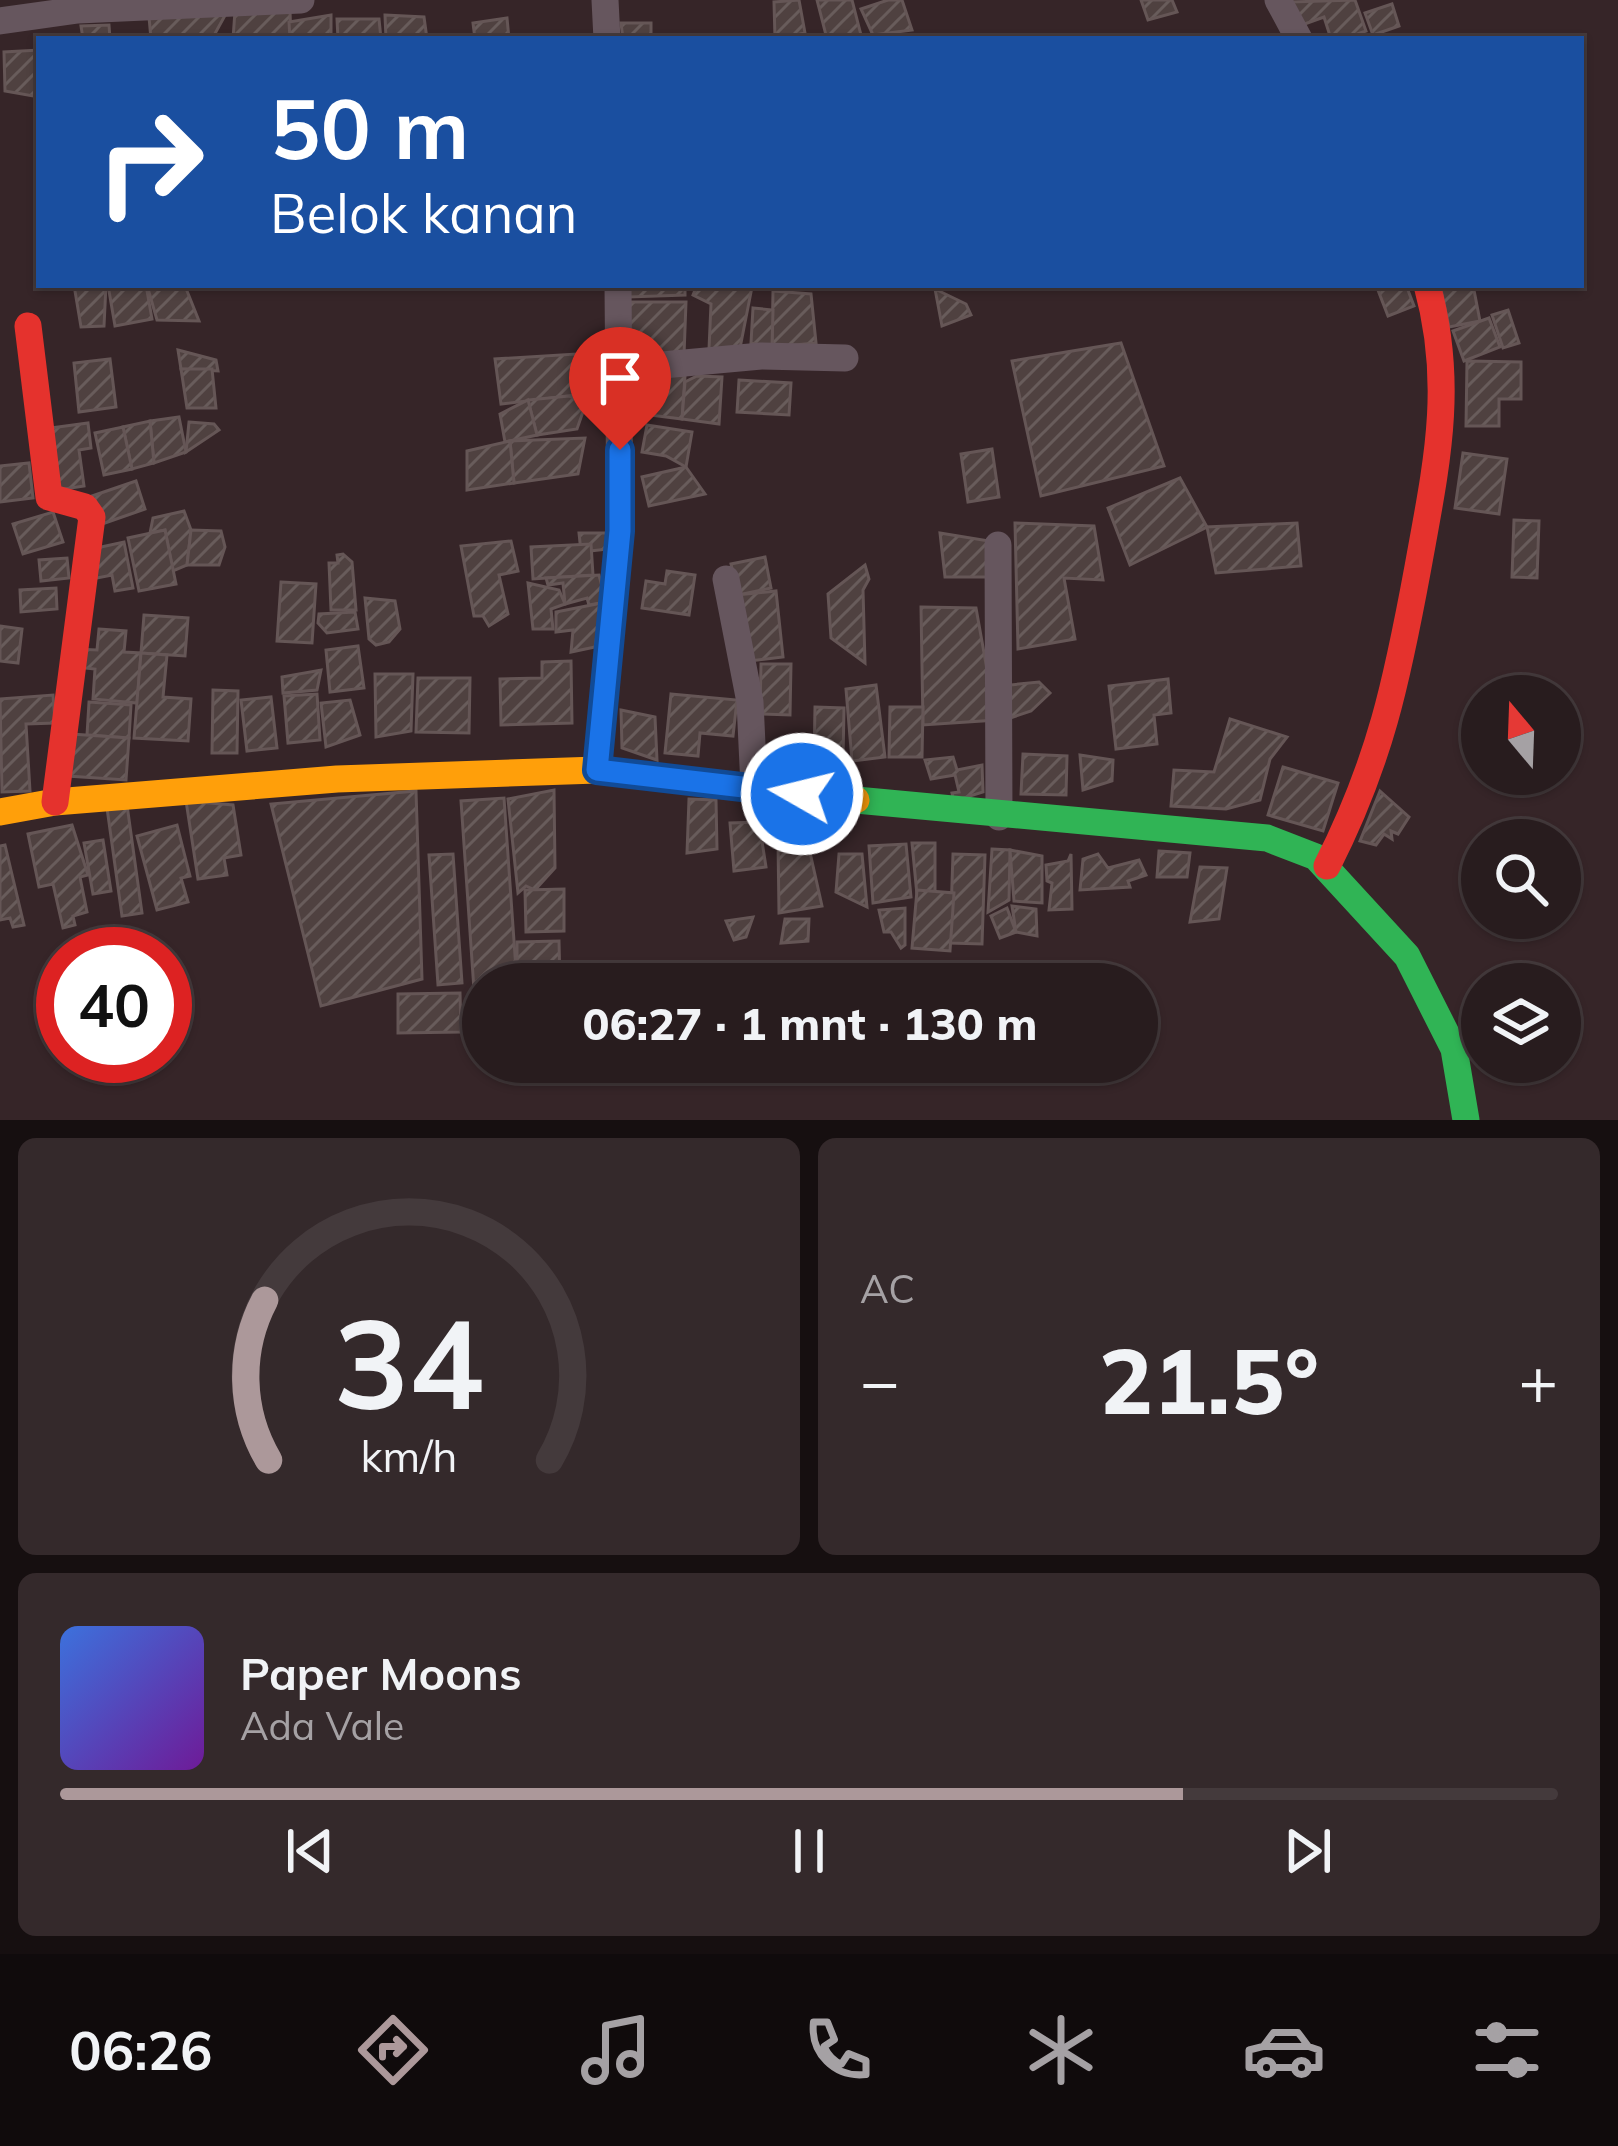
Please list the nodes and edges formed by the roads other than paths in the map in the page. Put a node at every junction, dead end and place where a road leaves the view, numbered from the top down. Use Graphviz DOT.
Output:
graph roads {
  1 [pos="301,0"];
  2 [pos="605,0"];
  3 [pos="1278,0"];
  4 [pos="0,21"];
  5 [pos="607,36"];
  6 [pos="1297,36"];
  7 [pos="618,288"];
  8 [pos="1428,288"];
  9 [pos="28,326"];
  10 [pos="845,358"];
  11 [pos="619,369"];
  12 [pos="998,544"];
  13 [pos="726,579"];
  14 [pos="597,770"];
  15 [pos="754,787"];
  16 [pos="56,802"];
  17 [pos="0,812"];
  18 [pos="1000,817"];
  19 [pos="1327,866"];
  20 [pos="1466,1120"];
  1 -- 4 [label="street"];
  2 -- 5 [label="street"];
  3 -- 6 [label="street"];
  7 -- 11 [label="street"];
  8 -- 19 [label="street"];
  9 -- 16 [label="street"];
  10 -- 11 [label="street"];
  11 -- 14 [label="street"];
  12 -- 18 [label="street"];
  13 -- 15 [label="street"];
  14 -- 15 [label="street"];
  14 -- 16 [label="street"];
  15 -- 18 [label="street"];
  16 -- 17 [label="street"];
  18 -- 19 [label="street"];
  19 -- 20 [label="street"];
}
